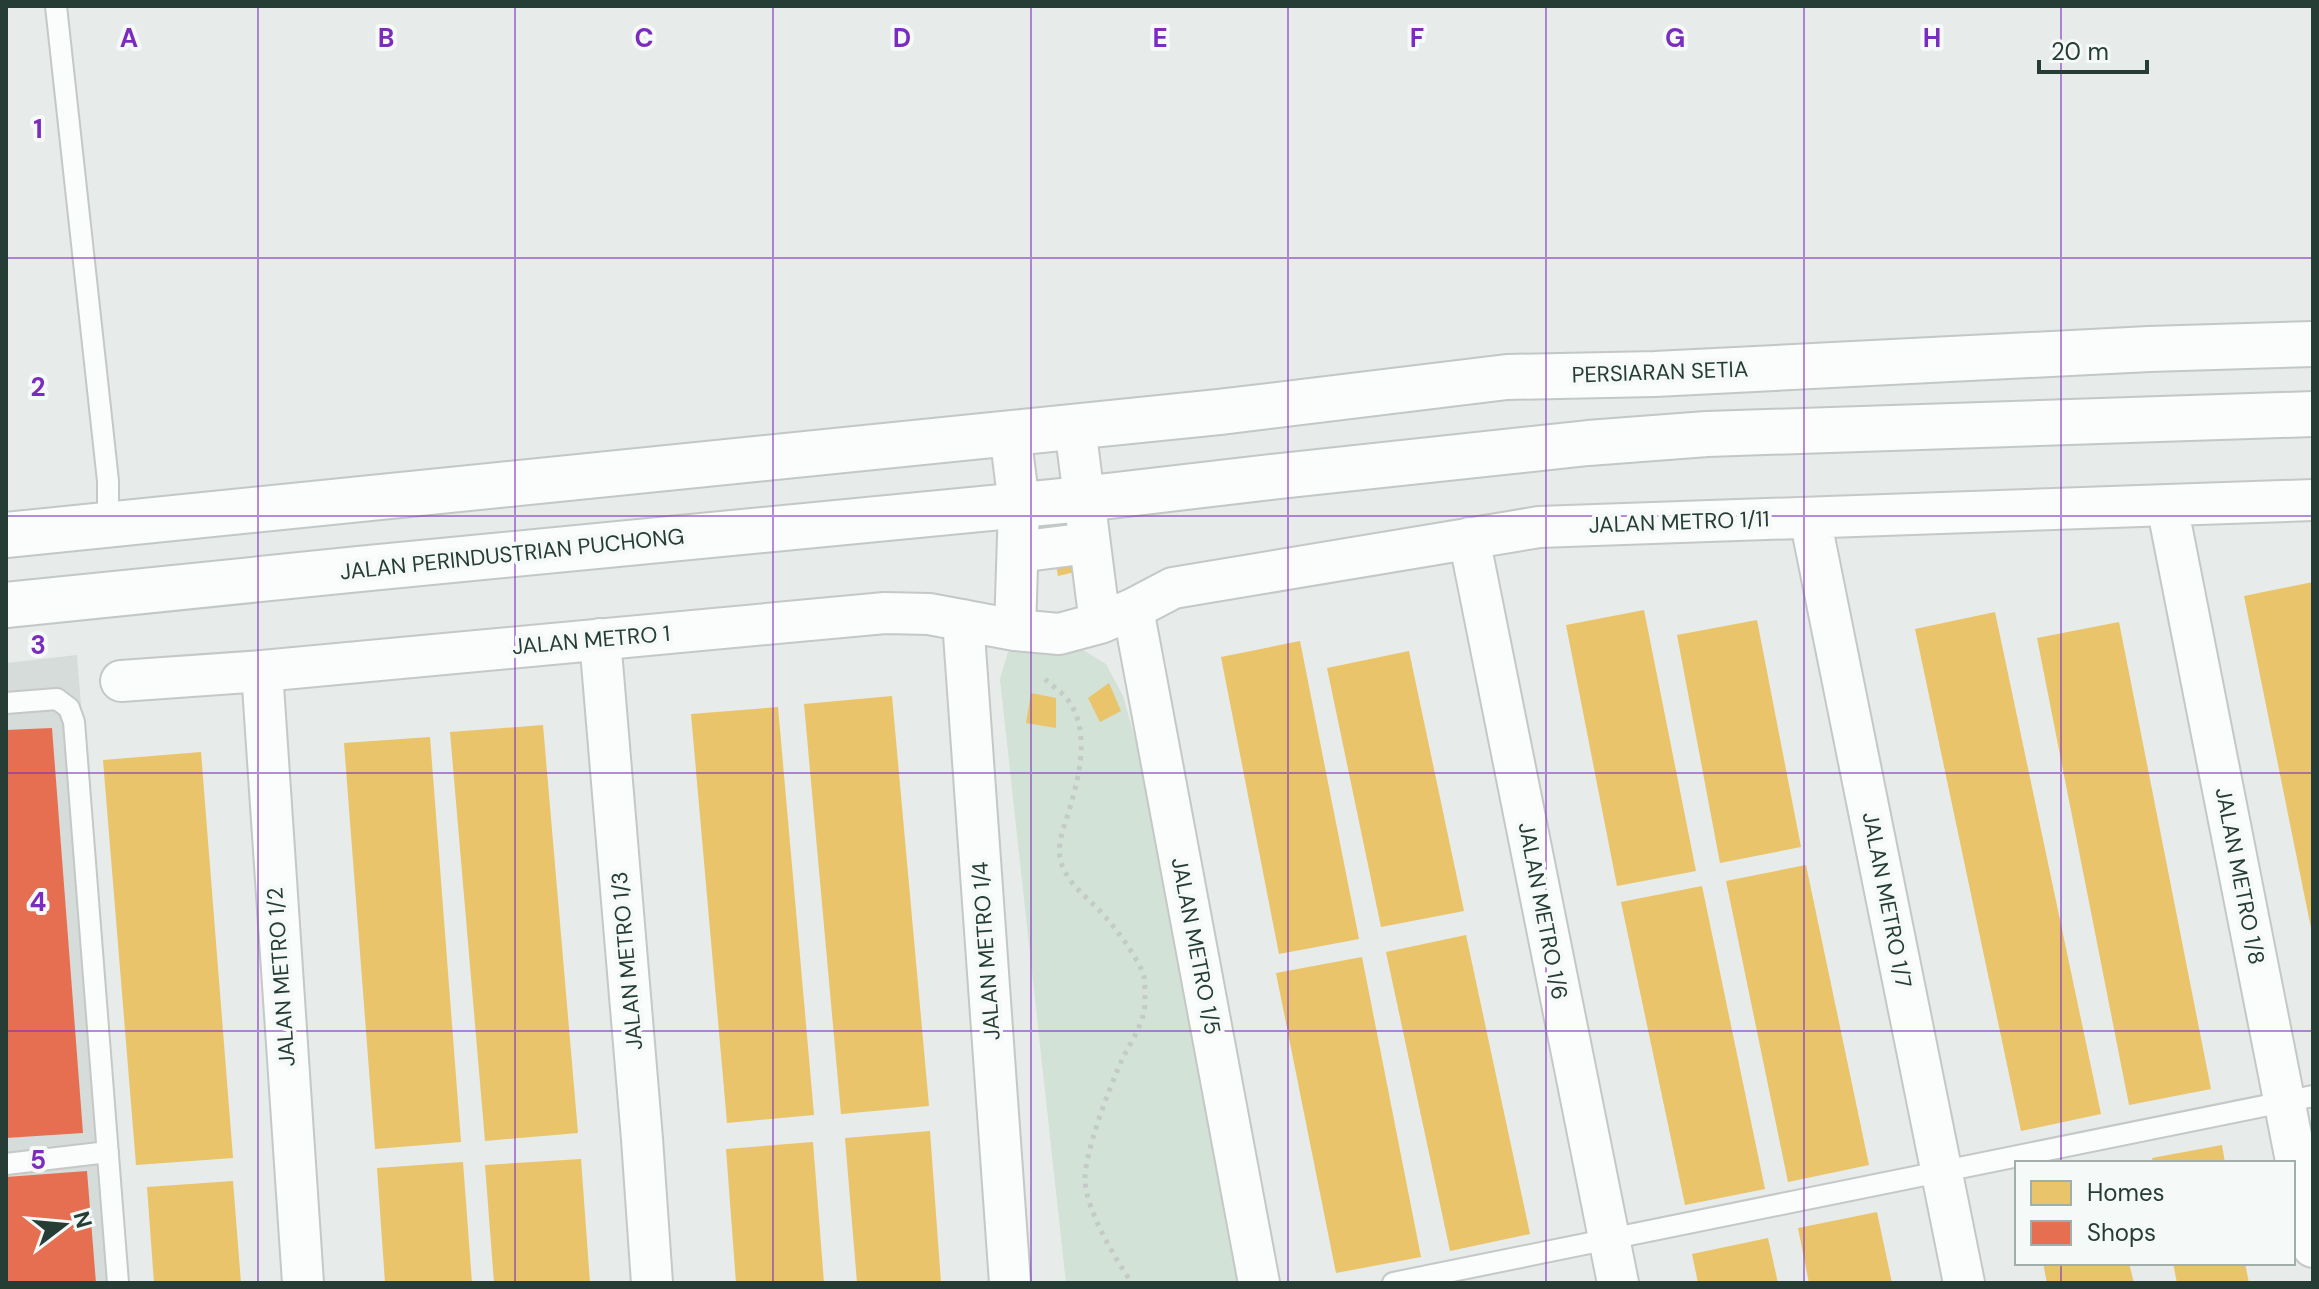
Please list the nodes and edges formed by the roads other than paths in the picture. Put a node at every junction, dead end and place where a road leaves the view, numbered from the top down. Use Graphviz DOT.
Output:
graph roads {
  1 [pos="56,6"];
  2 [pos="2313,344"];
  3 [pos="2313,414"];
  4 [pos="1075,427"];
  5 [pos="1010,433"];
  6 [pos="1083,499"];
  7 [pos="2313,500"];
  8 [pos="1019,505"];
  9 [pos="2167,505"];
  10 [pos="1810,518"];
  11 [pos="108,526"];
  12 [pos="6,535"];
  13 [pos="1469,538"];
  14 [pos="1089,543"];
  15 [pos="1018,552"];
  16 [pos="6,605"];
  17 [pos="1116,616"];
  18 [pos="963,620"];
  19 [pos="1015,630"];
  20 [pos="1059,634"];
  21 [pos="600,639"];
  22 [pos="262,671"];
  23 [pos="121,681"];
  24 [pos="6,703"];
  25 [pos="2299,1099"];
  26 [pos="108,1152"];
  27 [pos="6,1164"];
  28 [pos="1942,1171"];
  29 [pos="1609,1239"];
  30 [pos="2313,1247"];
  31 [pos="118,1283"];
  32 [pos="303,1283"];
  33 [pos="652,1283"];
  34 [pos="1010,1283"];
  35 [pos="1259,1283"];
  36 [pos="1393,1283"];
  37 [pos="1618,1283"];
  38 [pos="1964,1283"];
  1 -- 11 [label="lane"];
  2 -- 4 [label="street, PERSIARAN SETIA"];
  3 -- 6 [label="street"];
  4 -- 5 [label="street, PERSIARAN SETIA"];
  4 -- 6 [label="street, JALAN METRO 1/5"];
  5 -- 8 [label="street"];
  5 -- 11 [label="street"];
  6 -- 8 [label="street"];
  6 -- 14 [label="street, JALAN METRO 1/5"];
  7 -- 9 [label="street, JALAN METRO 1/11"];
  8 -- 15 [label="street"];
  8 -- 16 [label="street, JALAN PERINDUSTRIAN PUCHONG"];
  9 -- 10 [label="street, JALAN METRO 1/11"];
  9 -- 25 [label="street, JALAN METRO 1/8"];
  10 -- 13 [label="street, JALAN METRO 1/11"];
  10 -- 28 [label="street, JALAN METRO 1/7"];
  11 -- 12 [label="street"];
  13 -- 17 [label="street, JALAN METRO 1/11"];
  13 -- 29 [label="street, JALAN METRO 1/6"];
  14 -- 15 [label="street"];
  14 -- 17 [label="street, JALAN METRO 1/5"];
  15 -- 19 [label="street"];
  17 -- 20 [label="street, JALAN METRO 1/11"];
  17 -- 35 [label="street, JALAN METRO 1/5"];
  18 -- 19 [label="street, JALAN METRO 1"];
  18 -- 21 [label="street, JALAN METRO 1"];
  18 -- 34 [label="street, JALAN METRO 1/4"];
  19 -- 20 [label="street, JALAN METRO 1"];
  21 -- 22 [label="street, JALAN METRO 1"];
  21 -- 33 [label="street, JALAN METRO 1/3"];
  22 -- 23 [label="street, JALAN METRO 1"];
  22 -- 32 [label="street, JALAN METRO 1/2"];
  24 -- 26 [label="lane"];
  25 -- 28 [label="lane"];
  25 -- 30 [label="street, JALAN METRO 1/8"];
  26 -- 27 [label="lane"];
  26 -- 31 [label="lane"];
  28 -- 29 [label="lane"];
  28 -- 38 [label="street, JALAN METRO 1/7"];
  29 -- 36 [label="lane"];
  29 -- 37 [label="street, JALAN METRO 1/6"];
}
